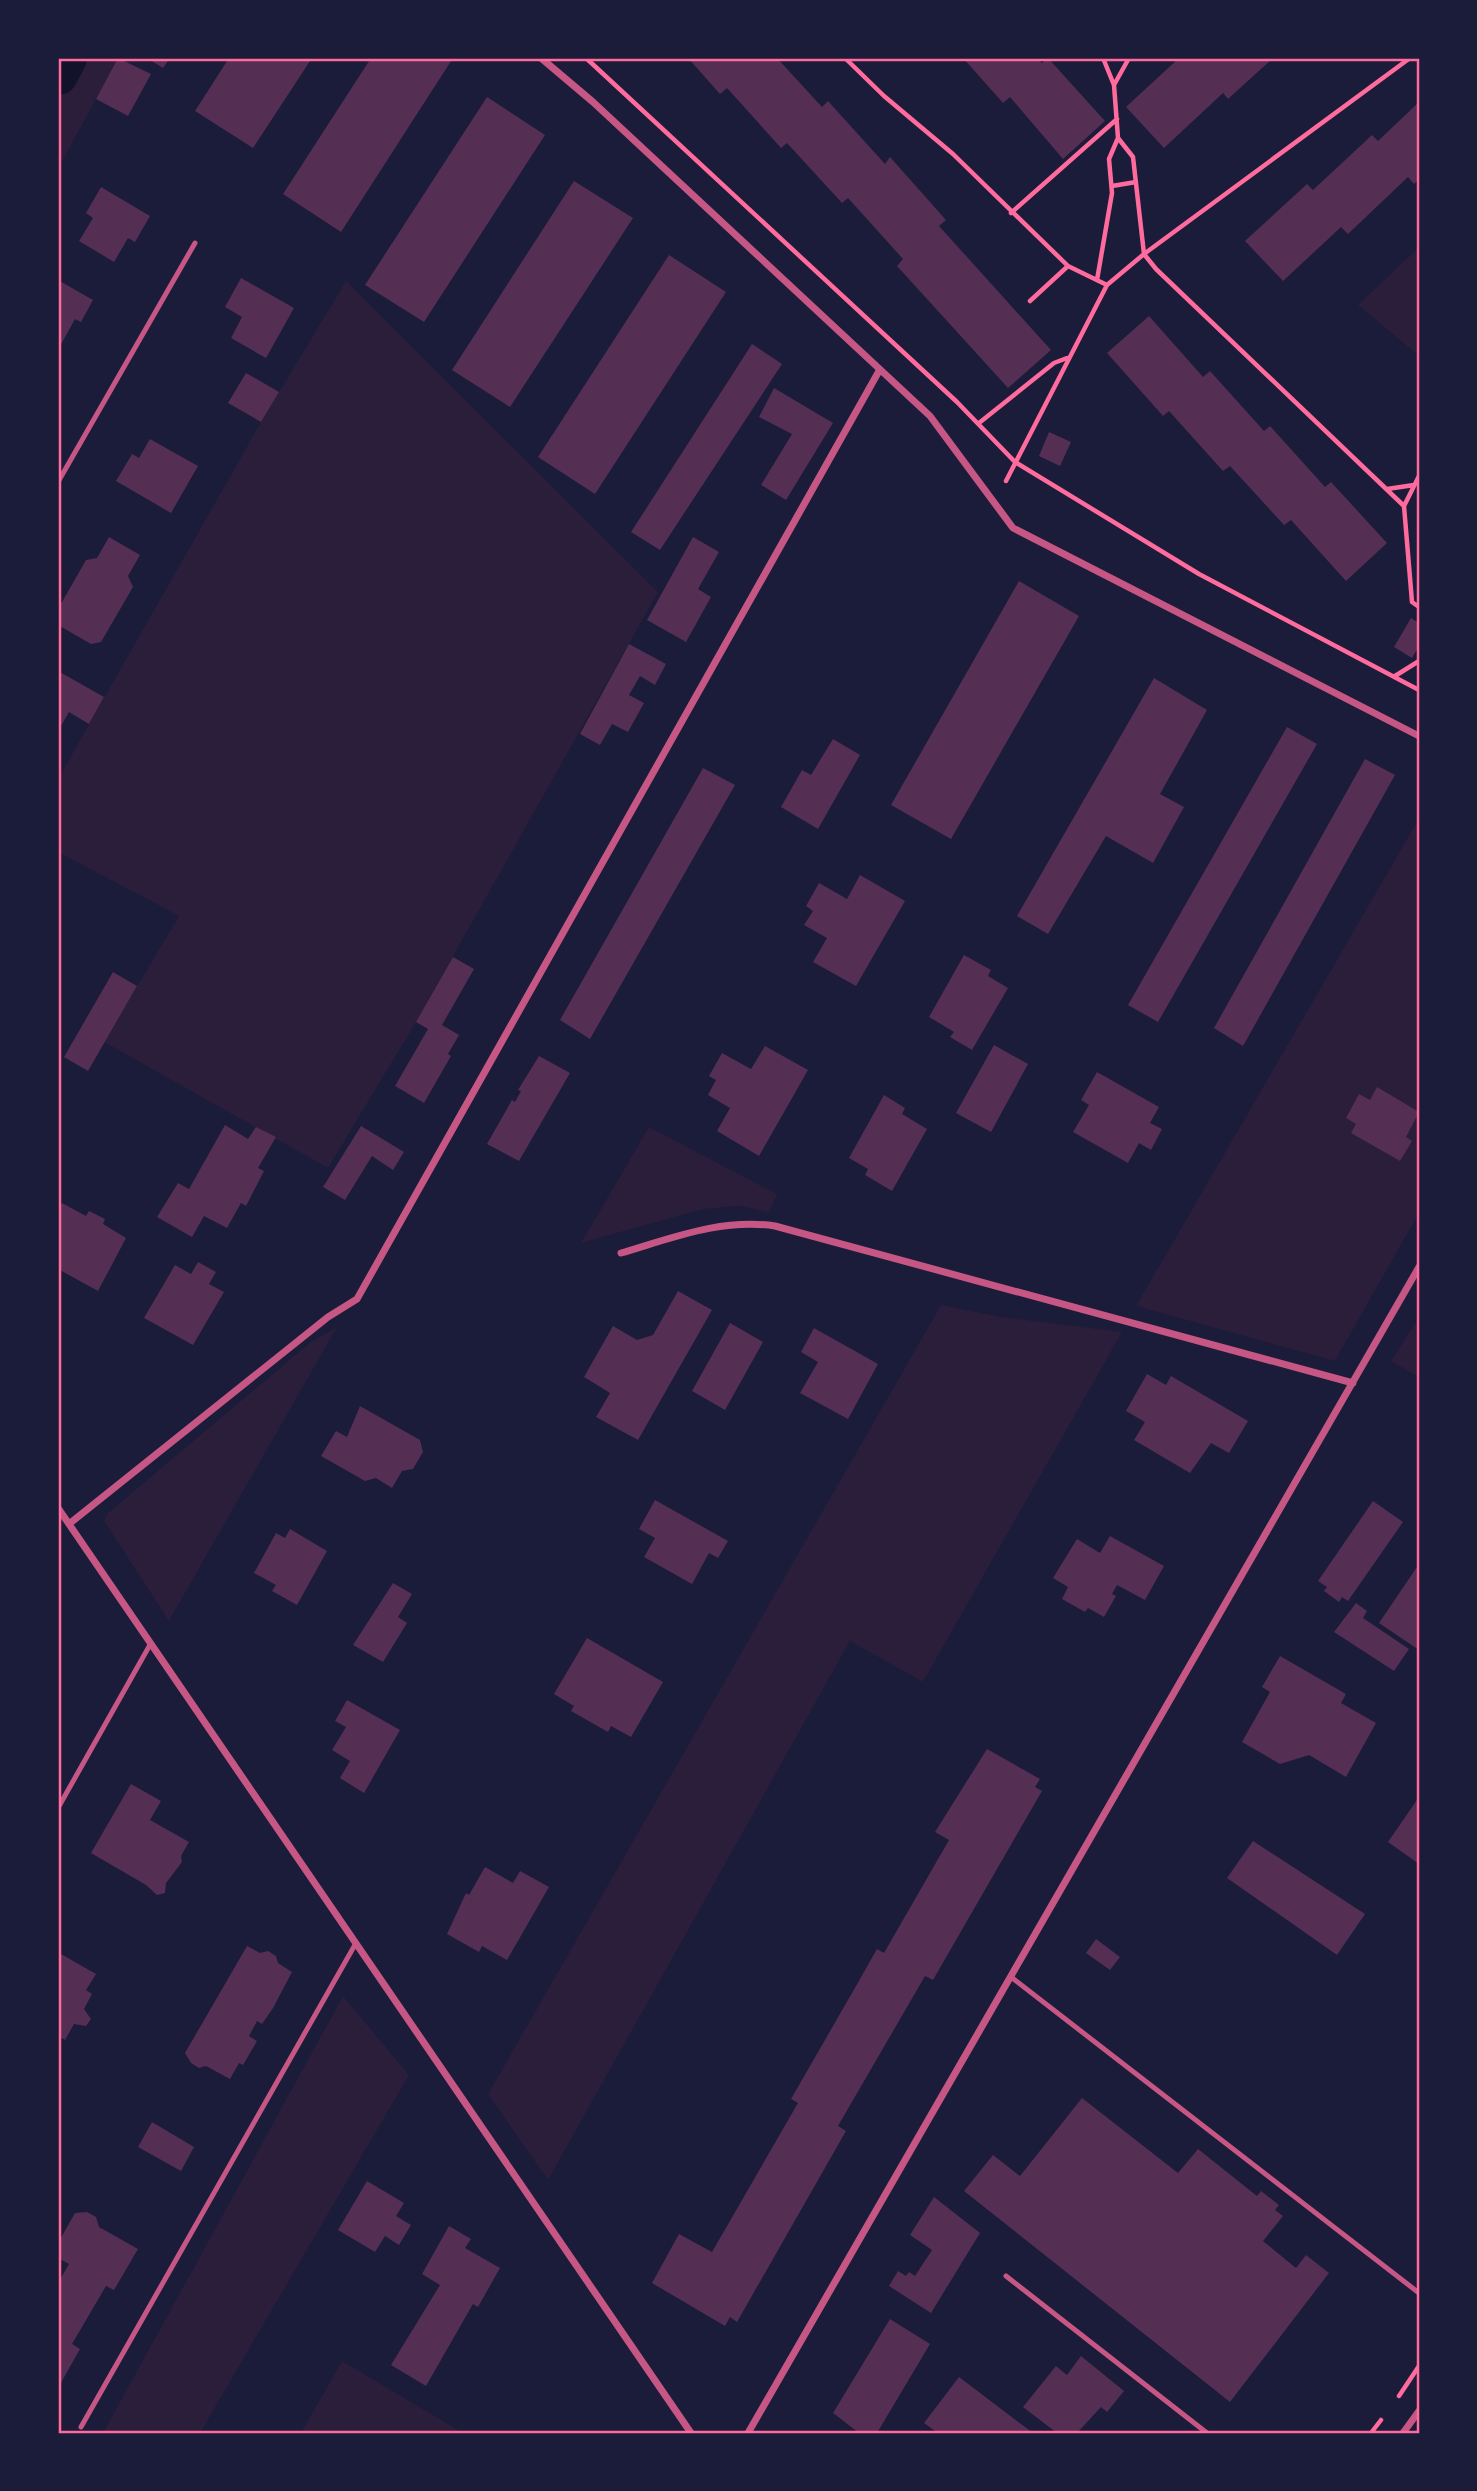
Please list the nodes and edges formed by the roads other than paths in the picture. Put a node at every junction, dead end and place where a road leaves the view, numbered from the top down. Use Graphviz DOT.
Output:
graph roads {
  1 [pos="541,58"];
  2 [pos="195,243"];
  3 [pos="879,371"];
  4 [pos="58,482"];
  5 [pos="1419,736"];
  6 [pos="621,1253"];
  7 [pos="1419,1267"];
  8 [pos="1353,1382"];
  9 [pos="58,1508"];
  10 [pos="69,1524"];
  11 [pos="151,1643"];
  12 [pos="58,1808"];
  13 [pos="356,1942"];
  14 [pos="1011,1977"];
  15 [pos="1006,2276"];
  16 [pos="1419,2294"];
  17 [pos="1419,2410"];
  18 [pos="81,2427"];
  19 [pos="691,2433"];
  20 [pos="748,2433"];
  21 [pos="1207,2433"];
  22 [pos="1403,2433"];
  1 -- 3 [label="street"];
  2 -- 4 [label="lane"];
  3 -- 5 [label="street"];
  3 -- 10 [label="street"];
  6 -- 8 [label="street"];
  7 -- 8 [label="street"];
  8 -- 14 [label="street"];
  9 -- 10 [label="street"];
  10 -- 11 [label="street"];
  11 -- 12 [label="lane"];
  11 -- 13 [label="street"];
  13 -- 18 [label="lane"];
  13 -- 19 [label="street"];
  14 -- 16 [label="lane"];
  14 -- 20 [label="street"];
  15 -- 21 [label="lane"];
  17 -- 22 [label="street"];
}
